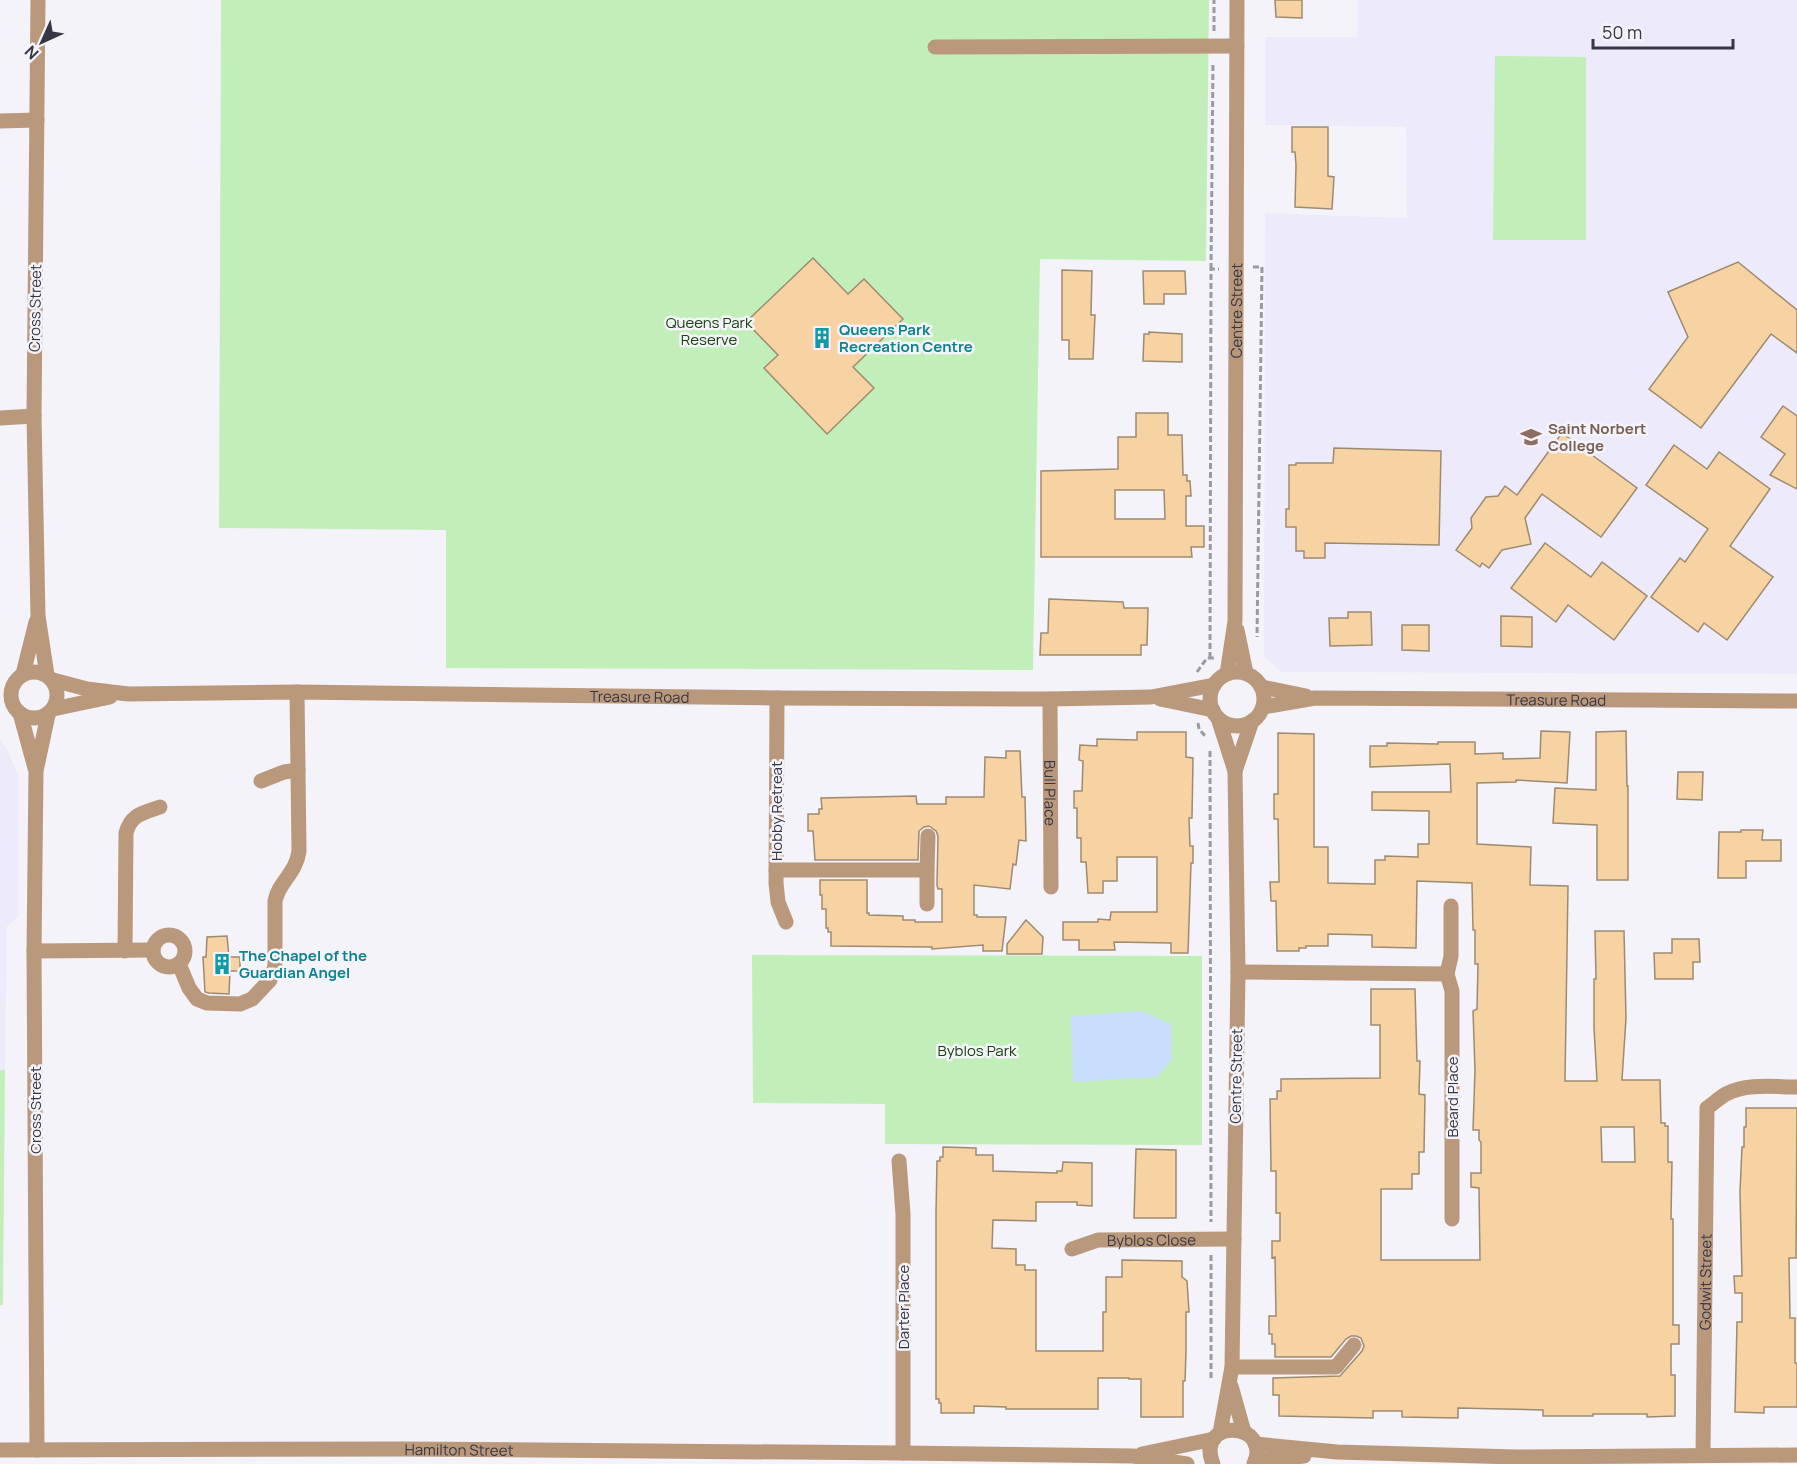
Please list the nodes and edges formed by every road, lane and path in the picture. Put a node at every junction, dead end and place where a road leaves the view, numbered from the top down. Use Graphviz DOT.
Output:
graph roads {
  1 [pos="38,0"];
  2 [pos="1214,0"];
  3 [pos="1237,0"];
  4 [pos="1213,46"];
  5 [pos="1237,46"];
  6 [pos="934,47"];
  7 [pos="37,120"];
  8 [pos="0,121"];
  9 [pos="1211,269"];
  10 [pos="34,416"];
  11 [pos="0,418"];
  12 [pos="38,616"];
  13 [pos="1235,621"];
  14 [pos="1210,658"];
  15 [pos="1246,673"];
  16 [pos="23,674"];
  17 [pos="1227,674"];
  18 [pos="50,677"];
  19 [pos="1214,685"];
  20 [pos="6,687"];
  21 [pos="1262,687"];
  22 [pos="1196,688"];
  23 [pos="297,692"];
  24 [pos="128,694"];
  25 [pos="1151,697"];
  26 [pos="777,698"];
  27 [pos="1315,698"];
  28 [pos="1050,699"];
  29 [pos="1797,701"];
  30 [pos="1197,707"];
  31 [pos="1263,707"];
  32 [pos="12,709"];
  33 [pos="50,712"];
  34 [pos="1216,714"];
  35 [pos="1252,721"];
  36 [pos="298,770"];
  37 [pos="36,771"];
  38 [pos="1235,771"];
  39 [pos="261,781"];
  40 [pos="160,807"];
  41 [pos="928,836"];
  42 [pos="776,870"];
  43 [pos="927,870"];
  44 [pos="1051,887"];
  45 [pos="927,904"];
  46 [pos="1451,906"];
  47 [pos="786,922"];
  48 [pos="153,950"];
  49 [pos="34,951"];
  50 [pos="125,951"];
  51 [pos="179,964"];
  52 [pos="1238,972"];
  53 [pos="1447,975"];
  54 [pos="1797,1087"];
  55 [pos="899,1161"];
  56 [pos="1452,1219"];
  57 [pos="1211,1239"];
  58 [pos="1234,1239"];
  59 [pos="1072,1250"];
  60 [pos="1354,1345"];
  61 [pos="1231,1374"];
  62 [pos="1211,1386"];
  63 [pos="1244,1432"];
  64 [pos="1217,1436"];
  65 [pos="1255,1444"];
  66 [pos="0,1450"];
  67 [pos="37,1450"];
  68 [pos="1337,1452"];
  69 [pos="903,1453"];
  70 [pos="1703,1454"];
  71 [pos="1797,1455"];
  72 [pos="1133,1456"];
  73 [pos="770,1458"];
  74 [pos="1516,1460"];
  75 [pos="1255,1462"];
  76 [pos="1188,1464"];
  77 [pos="1205,1464"];
  78 [pos="1213,1464"];
  1 -- 7 [label="street, Cross Street"];
  2 -- 4 [label="path"];
  3 -- 5 [label="street, Centre Street"];
  4 -- 5 [label="street"];
  4 -- 6 [label="street"];
  4 -- 9 [label="path"];
  5 -- 13 [label="street, Centre Street"];
  7 -- 8 [label="street"];
  7 -- 10 [label="street, Cross Street"];
  10 -- 11 [label="street"];
  10 -- 12 [label="street, Cross Street"];
  12 -- 16 [label="street, Cross Street"];
  12 -- 18 [label="street, Cross Street"];
  13 -- 15 [label="street, Centre Street"];
  13 -- 17 [label="street, Centre Street"];
  14 -- 22 [label="path"];
  15 -- 17 [label="street"];
  15 -- 21 [label="street"];
  16 -- 18 [label="street"];
  16 -- 20 [label="street"];
  17 -- 19 [label="street"];
  18 -- 24 [label="street, Treasure Road"];
  18 -- 33 [label="street"];
  19 -- 22 [label="street, Treasure Road"];
  19 -- 34 [label="street"];
  20 -- 32 [label="street"];
  21 -- 27 [label="street, Treasure Road"];
  21 -- 31 [label="street"];
  22 -- 25 [label="street, Treasure Road"];
  23 -- 24 [label="street, Treasure Road"];
  23 -- 26 [label="street, Treasure Road"];
  23 -- 36 [label="street"];
  24 -- 33 [label="street, Treasure Road"];
  25 -- 28 [label="street, Treasure Road"];
  25 -- 30 [label="street, Treasure Road"];
  26 -- 28 [label="street, Treasure Road"];
  26 -- 42 [label="street, Hobby Retreat"];
  27 -- 29 [label="street, Treasure Road"];
  27 -- 31 [label="street, Treasure Road"];
  28 -- 44 [label="street, Bull Place"];
  30 -- 34 [label="street, Treasure Road"];
  30 -- 57 [label="path"];
  31 -- 35 [label="street"];
  32 -- 33 [label="street"];
  32 -- 37 [label="street, Cross Street"];
  33 -- 37 [label="street, Cross Street"];
  34 -- 35 [label="street"];
  34 -- 38 [label="street, Centre Street"];
  35 -- 38 [label="street, Centre Street"];
  36 -- 39 [label="street"];
  36 -- 51 [label="street"];
  37 -- 49 [label="street, Cross Street"];
  38 -- 52 [label="street, Centre Street"];
  40 -- 50 [label="street"];
  41 -- 43 [label="street"];
  42 -- 43 [label="street"];
  42 -- 47 [label="street, Hobby Retreat"];
  43 -- 45 [label="street"];
  46 -- 53 [label="street, Beard Place"];
  48 -- 50 [label="street"];
  48 -- 51 [label="street"];
  48 -- 51 [label="street"];
  49 -- 50 [label="street"];
  49 -- 67 [label="street, Cross Street"];
  52 -- 53 [label="street"];
  52 -- 58 [label="street, Centre Street"];
  53 -- 56 [label="street, Beard Place"];
  54 -- 70 [label="street, Godwit Street"];
  55 -- 69 [label="street, Darter Place"];
  57 -- 58 [label="street, Byblos Close"];
  57 -- 59 [label="street, Byblos Close"];
  57 -- 62 [label="path"];
  58 -- 61 [label="street, Centre Street"];
  60 -- 61 [label="street"];
  61 -- 63 [label="street, Centre Street"];
  61 -- 64 [label="street, Centre Street"];
  63 -- 64 [label="street, Hamilton Street"];
  63 -- 65 [label="street"];
  64 -- 72 [label="street, Hamilton Street"];
  64 -- 78 [label="street, Centre Street"];
  65 -- 68 [label="street"];
  65 -- 75 [label="street"];
  66 -- 67 [label="street, Hamilton Street"];
  67 -- 73 [label="street, Hamilton Street"];
  68 -- 74 [label="street"];
  68 -- 75 [label="street"];
  69 -- 72 [label="street, Hamilton Street"];
  69 -- 73 [label="street, Hamilton Street"];
  70 -- 71 [label="street"];
  70 -- 74 [label="street"];
  72 -- 76 [label="street, Hamilton Street"];
  77 -- 78 [label="street"];
}
